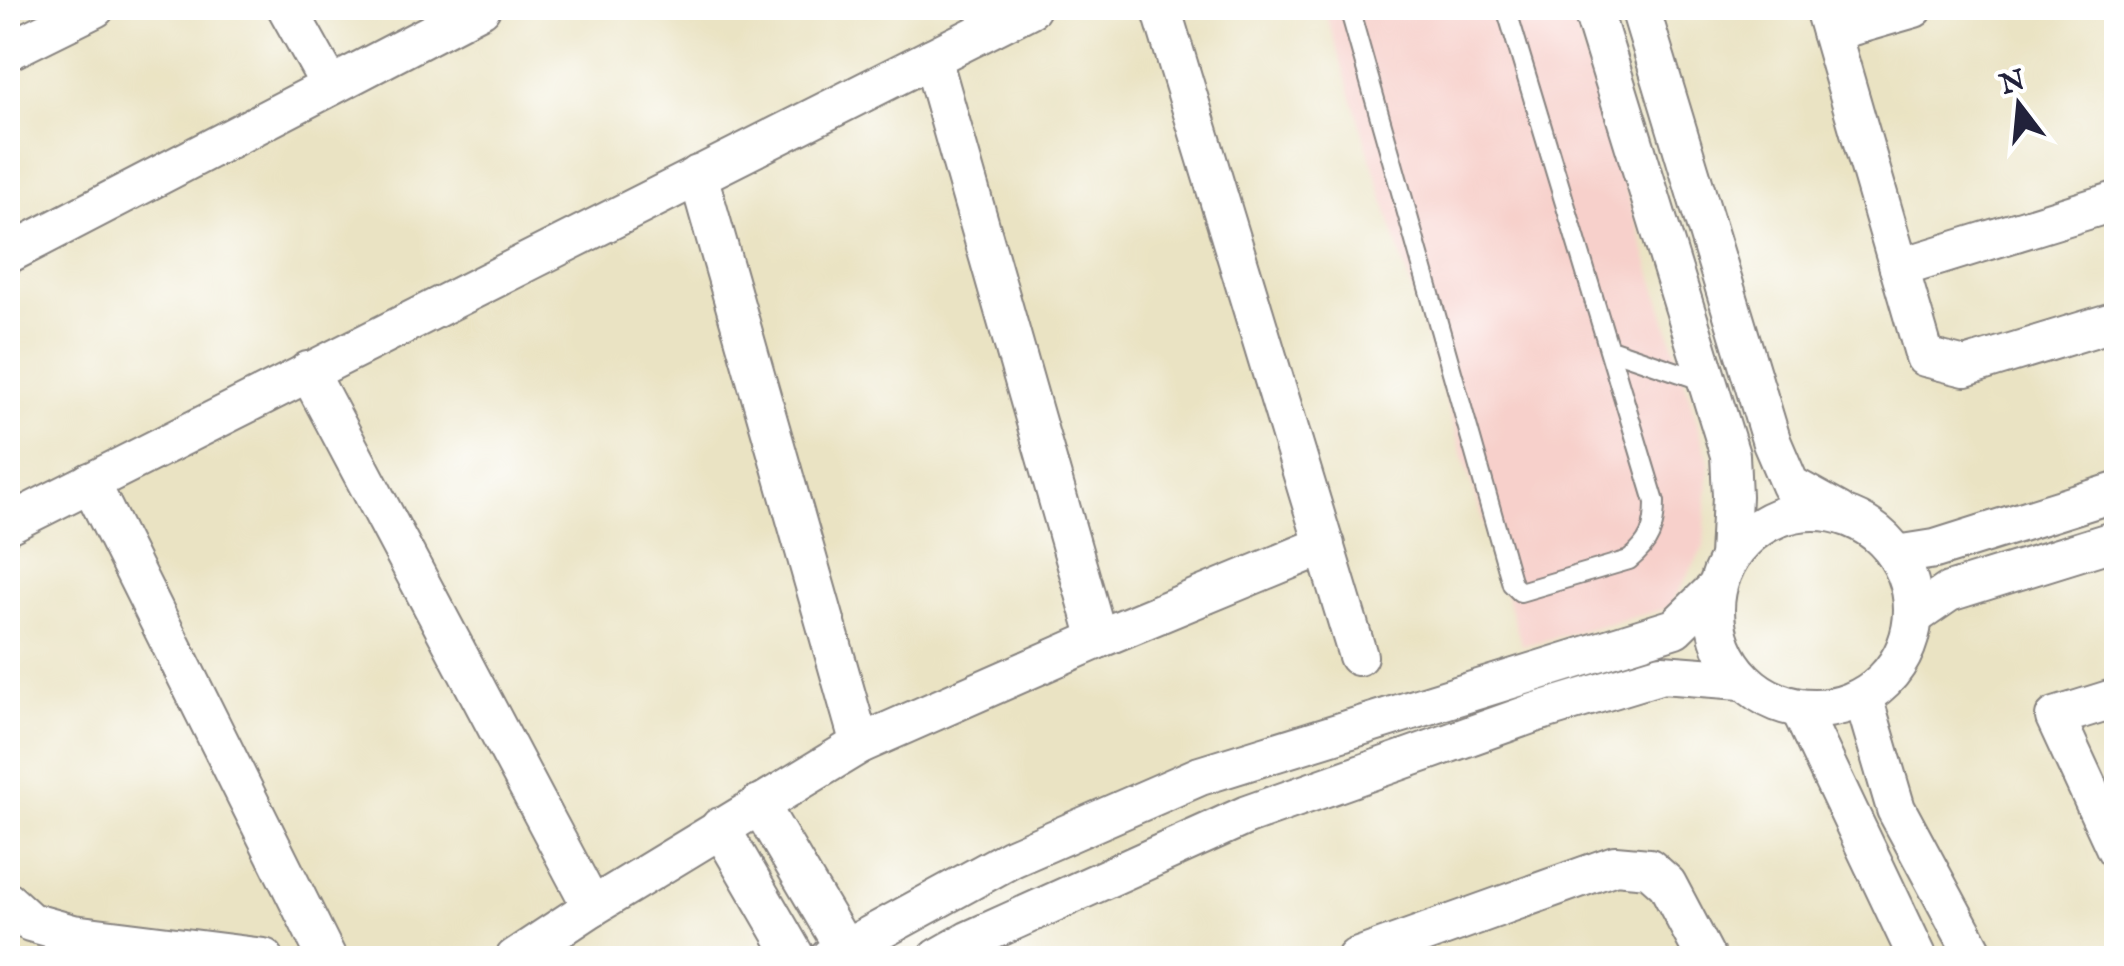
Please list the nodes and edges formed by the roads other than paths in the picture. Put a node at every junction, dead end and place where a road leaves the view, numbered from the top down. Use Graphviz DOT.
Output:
graph roads {
  1 [pos="95,8"];
  2 [pos="288,8"];
  3 [pos="481,8"];
  4 [pos="1032,8"];
  5 [pos="1162,8"];
  6 [pos="1349,8"];
  7 [pos="1506,8"];
  8 [pos="1592,8"];
  9 [pos="1640,8"];
  10 [pos="1914,8"];
  11 [pos="1827,20"];
  12 [pos="8,51"];
  13 [pos="932,58"];
  14 [pos="330,85"];
  15 [pos="698,175"];
  16 [pos="2116,201"];
  17 [pos="8,254"];
  18 [pos="1899,268"];
  19 [pos="2116,322"];
  20 [pos="1610,348"];
  21 [pos="308,371"];
  22 [pos="1707,382"];
  23 [pos="90,482"];
  24 [pos="2116,492"];
  25 [pos="1845,516"];
  26 [pos="8,524"];
  27 [pos="2116,540"];
  28 [pos="1325,545"];
  29 [pos="1897,555"];
  30 [pos="1723,572"];
  31 [pos="1914,616"];
  32 [pos="1098,639"];
  33 [pos="1358,656"];
  34 [pos="1742,680"];
  35 [pos="1863,697"];
  36 [pos="2116,698"];
  37 [pos="1800,709"];
  38 [pos="860,744"];
  39 [pos="758,804"];
  40 [pos="720,828"];
  41 [pos="2116,850"];
  42 [pos="8,902"];
  43 [pos="592,907"];
  44 [pos="1418,948"];
  45 [pos="841,956"];
  46 [pos="264,958"];
  47 [pos="327,958"];
  48 [pos="514,958"];
  49 [pos="796,958"];
  50 [pos="938,958"];
  51 [pos="1356,958"];
  52 [pos="1706,958"];
  53 [pos="1918,958"];
  54 [pos="1976,958"];
  1 -- 12 [label="street"];
  2 -- 14 [label="street"];
  3 -- 14 [label="street"];
  4 -- 13 [label="street"];
  5 -- 28 [label="street"];
  6 -- 20 [label="lane"];
  7 -- 20 [label="lane"];
  8 -- 22 [label="street"];
  9 -- 25 [label="street"];
  10 -- 11 [label="street"];
  11 -- 18 [label="street"];
  13 -- 15 [label="street"];
  13 -- 32 [label="street"];
  14 -- 17 [label="street"];
  15 -- 21 [label="street"];
  15 -- 38 [label="street"];
  16 -- 18 [label="street"];
  18 -- 19 [label="street"];
  20 -- 22 [label="lane"];
  21 -- 23 [label="street"];
  21 -- 43 [label="street"];
  22 -- 30 [label="street"];
  23 -- 26 [label="street"];
  23 -- 47 [label="street"];
  24 -- 29 [label="street"];
  25 -- 29 [label="street"];
  25 -- 30 [label="street"];
  27 -- 31 [label="street"];
  28 -- 32 [label="street"];
  28 -- 33 [label="street"];
  29 -- 31 [label="street"];
  30 -- 34 [label="street"];
  30 -- 45 [label="street"];
  31 -- 35 [label="street"];
  32 -- 38 [label="street"];
  34 -- 37 [label="street"];
  34 -- 50 [label="street"];
  35 -- 37 [label="street"];
  35 -- 54 [label="street"];
  36 -- 41 [label="street"];
  37 -- 53 [label="street"];
  38 -- 39 [label="street"];
  39 -- 40 [label="street"];
  39 -- 45 [label="street"];
  40 -- 43 [label="street"];
  40 -- 49 [label="street"];
  42 -- 46 [label="street"];
  43 -- 48 [label="street"];
  44 -- 51 [label="street"];
  44 -- 52 [label="street"];
}
